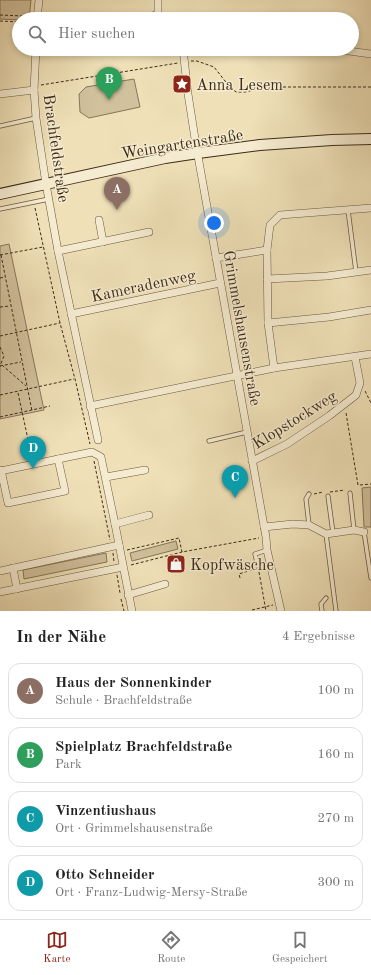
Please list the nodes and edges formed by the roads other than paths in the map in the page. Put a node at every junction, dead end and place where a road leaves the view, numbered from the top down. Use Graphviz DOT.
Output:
graph roads {
  1 [pos="39,0"];
  2 [pos="158,0"];
  3 [pos="38,12"];
  4 [pos="158,12"];
  5 [pos="359,52"];
  6 [pos="371,54"];
  7 [pos="36,56"];
  8 [pos="184,56"];
  9 [pos="34,88"];
  10 [pos="0,94"];
  11 [pos="36,118"];
  12 [pos="0,126"];
  13 [pos="371,140"];
  14 [pos="198,153"];
  15 [pos="46,184"];
  16 [pos="0,194"];
  17 [pos="49,199"];
  18 [pos="371,208"];
  19 [pos="0,209"];
  20 [pos="348,210"];
  21 [pos="99,220"];
  22 [pos="149,232"];
  23 [pos="103,242"];
  24 [pos="267,250"];
  25 [pos="58,251"];
  26 [pos="216,258"];
  27 [pos="371,270"];
  28 [pos="356,272"];
  29 [pos="267,279"];
  30 [pos="220,283"];
  31 [pos="371,310"];
  32 [pos="71,314"];
  33 [pos="268,323"];
  34 [pos="371,354"];
  35 [pos="355,357"];
  36 [pos="274,368"];
  37 [pos="238,376"];
  38 [pos="90,406"];
  39 [pos="247,432"];
  40 [pos="98,440"];
  41 [pos="209,441"];
  42 [pos="58,459"];
  43 [pos="252,461"];
  44 [pos="0,470"];
  45 [pos="145,470"];
  46 [pos="106,477"];
  47 [pos="349,491"];
  48 [pos="309,494"];
  49 [pos="328,496"];
  50 [pos="149,515"];
  51 [pos="115,524"];
  52 [pos="309,525"];
  53 [pos="264,527"];
  54 [pos="354,530"];
  55 [pos="364,532"];
  56 [pos="330,534"];
  57 [pos="120,548"];
  58 [pos="267,550"];
  59 [pos="119,567"];
  60 [pos="258,567"];
  61 [pos="13,568"];
  62 [pos="0,571"];
  63 [pos="371,578"];
  64 [pos="165,584"];
  65 [pos="17,589"];
  66 [pos="0,592"];
  67 [pos="128,595"];
  68 [pos="326,598"];
  69 [pos="132,611"];
  70 [pos="280,611"];
  71 [pos="322,611"];
  72 [pos="336,611"];
  1 -- 3 [label="street"];
  2 -- 4 [label="street"];
  5 -- 6 [label="street"];
  7 -- 9 [label="street, Brachfeldstraße"];
  8 -- 14 [label="street, Grimmelshausenstraße"];
  9 -- 10 [label="street"];
  9 -- 11 [label="street, Brachfeldstraße"];
  11 -- 12 [label="lane"];
  11 -- 15 [label="street, Brachfeldstraße"];
  13 -- 14 [label="street, Weingartenstraße"];
  14 -- 15 [label="street, Weingartenstraße"];
  14 -- 26 [label="street, Grimmelshausenstraße"];
  15 -- 16 [label="street, Weingartenstraße"];
  15 -- 17 [label="street, Brachfeldstraße"];
  17 -- 19 [label="lane"];
  17 -- 25 [label="street, Brachfeldstraße"];
  18 -- 20 [label="street"];
  20 -- 24 [label="street"];
  20 -- 28 [label="lane"];
  21 -- 23 [label="street"];
  22 -- 23 [label="street"];
  23 -- 25 [label="street"];
  24 -- 26 [label="street"];
  24 -- 29 [label="street"];
  25 -- 32 [label="street, Brachfeldstraße"];
  26 -- 30 [label="street, Grimmelshausenstraße"];
  27 -- 28 [label="street"];
  28 -- 29 [label="street"];
  29 -- 33 [label="street"];
  30 -- 32 [label="street, Kameradenweg"];
  30 -- 37 [label="street, Grimmelshausenstraße"];
  31 -- 33 [label="street"];
  32 -- 38 [label="street, Brachfeldstraße"];
  33 -- 36 [label="street"];
  34 -- 35 [label="street"];
  35 -- 36 [label="street"];
  35 -- 43 [label="street, Klopstockweg"];
  36 -- 37 [label="street"];
  37 -- 38 [label="street"];
  37 -- 39 [label="street, Grimmelshausenstraße"];
  38 -- 40 [label="street, Brachfeldstraße"];
  39 -- 41 [label="lane"];
  39 -- 43 [label="street, Grimmelshausenstraße"];
  42 -- 44 [label="street"];
  42 -- 44 [label="street"];
  42 -- 46 [label="street"];
  43 -- 53 [label="street, Grimmelshausenstraße"];
  45 -- 46 [label="street"];
  46 -- 51 [label="street"];
  47 -- 54 [label="lane"];
  48 -- 52 [label="lane"];
  49 -- 56 [label="lane"];
  50 -- 51 [label="street"];
  51 -- 57 [label="street"];
  52 -- 53 [label="street"];
  52 -- 56 [label="street"];
  53 -- 58 [label="street, Grimmelshausenstraße"];
  54 -- 55 [label="street"];
  54 -- 56 [label="street"];
  55 -- 63 [label="lane"];
  56 -- 72 [label="lane"];
  57 -- 59 [label="street"];
  57 -- 61 [label="street"];
  58 -- 60 [label="lane"];
  58 -- 70 [label="street, Grimmelshausenstraße"];
  59 -- 65 [label="street"];
  59 -- 67 [label="street"];
  61 -- 62 [label="street"];
  61 -- 65 [label="street"];
  64 -- 67 [label="street"];
  65 -- 66 [label="street"];
  67 -- 69 [label="street"];
  68 -- 71 [label="lane"];
}
